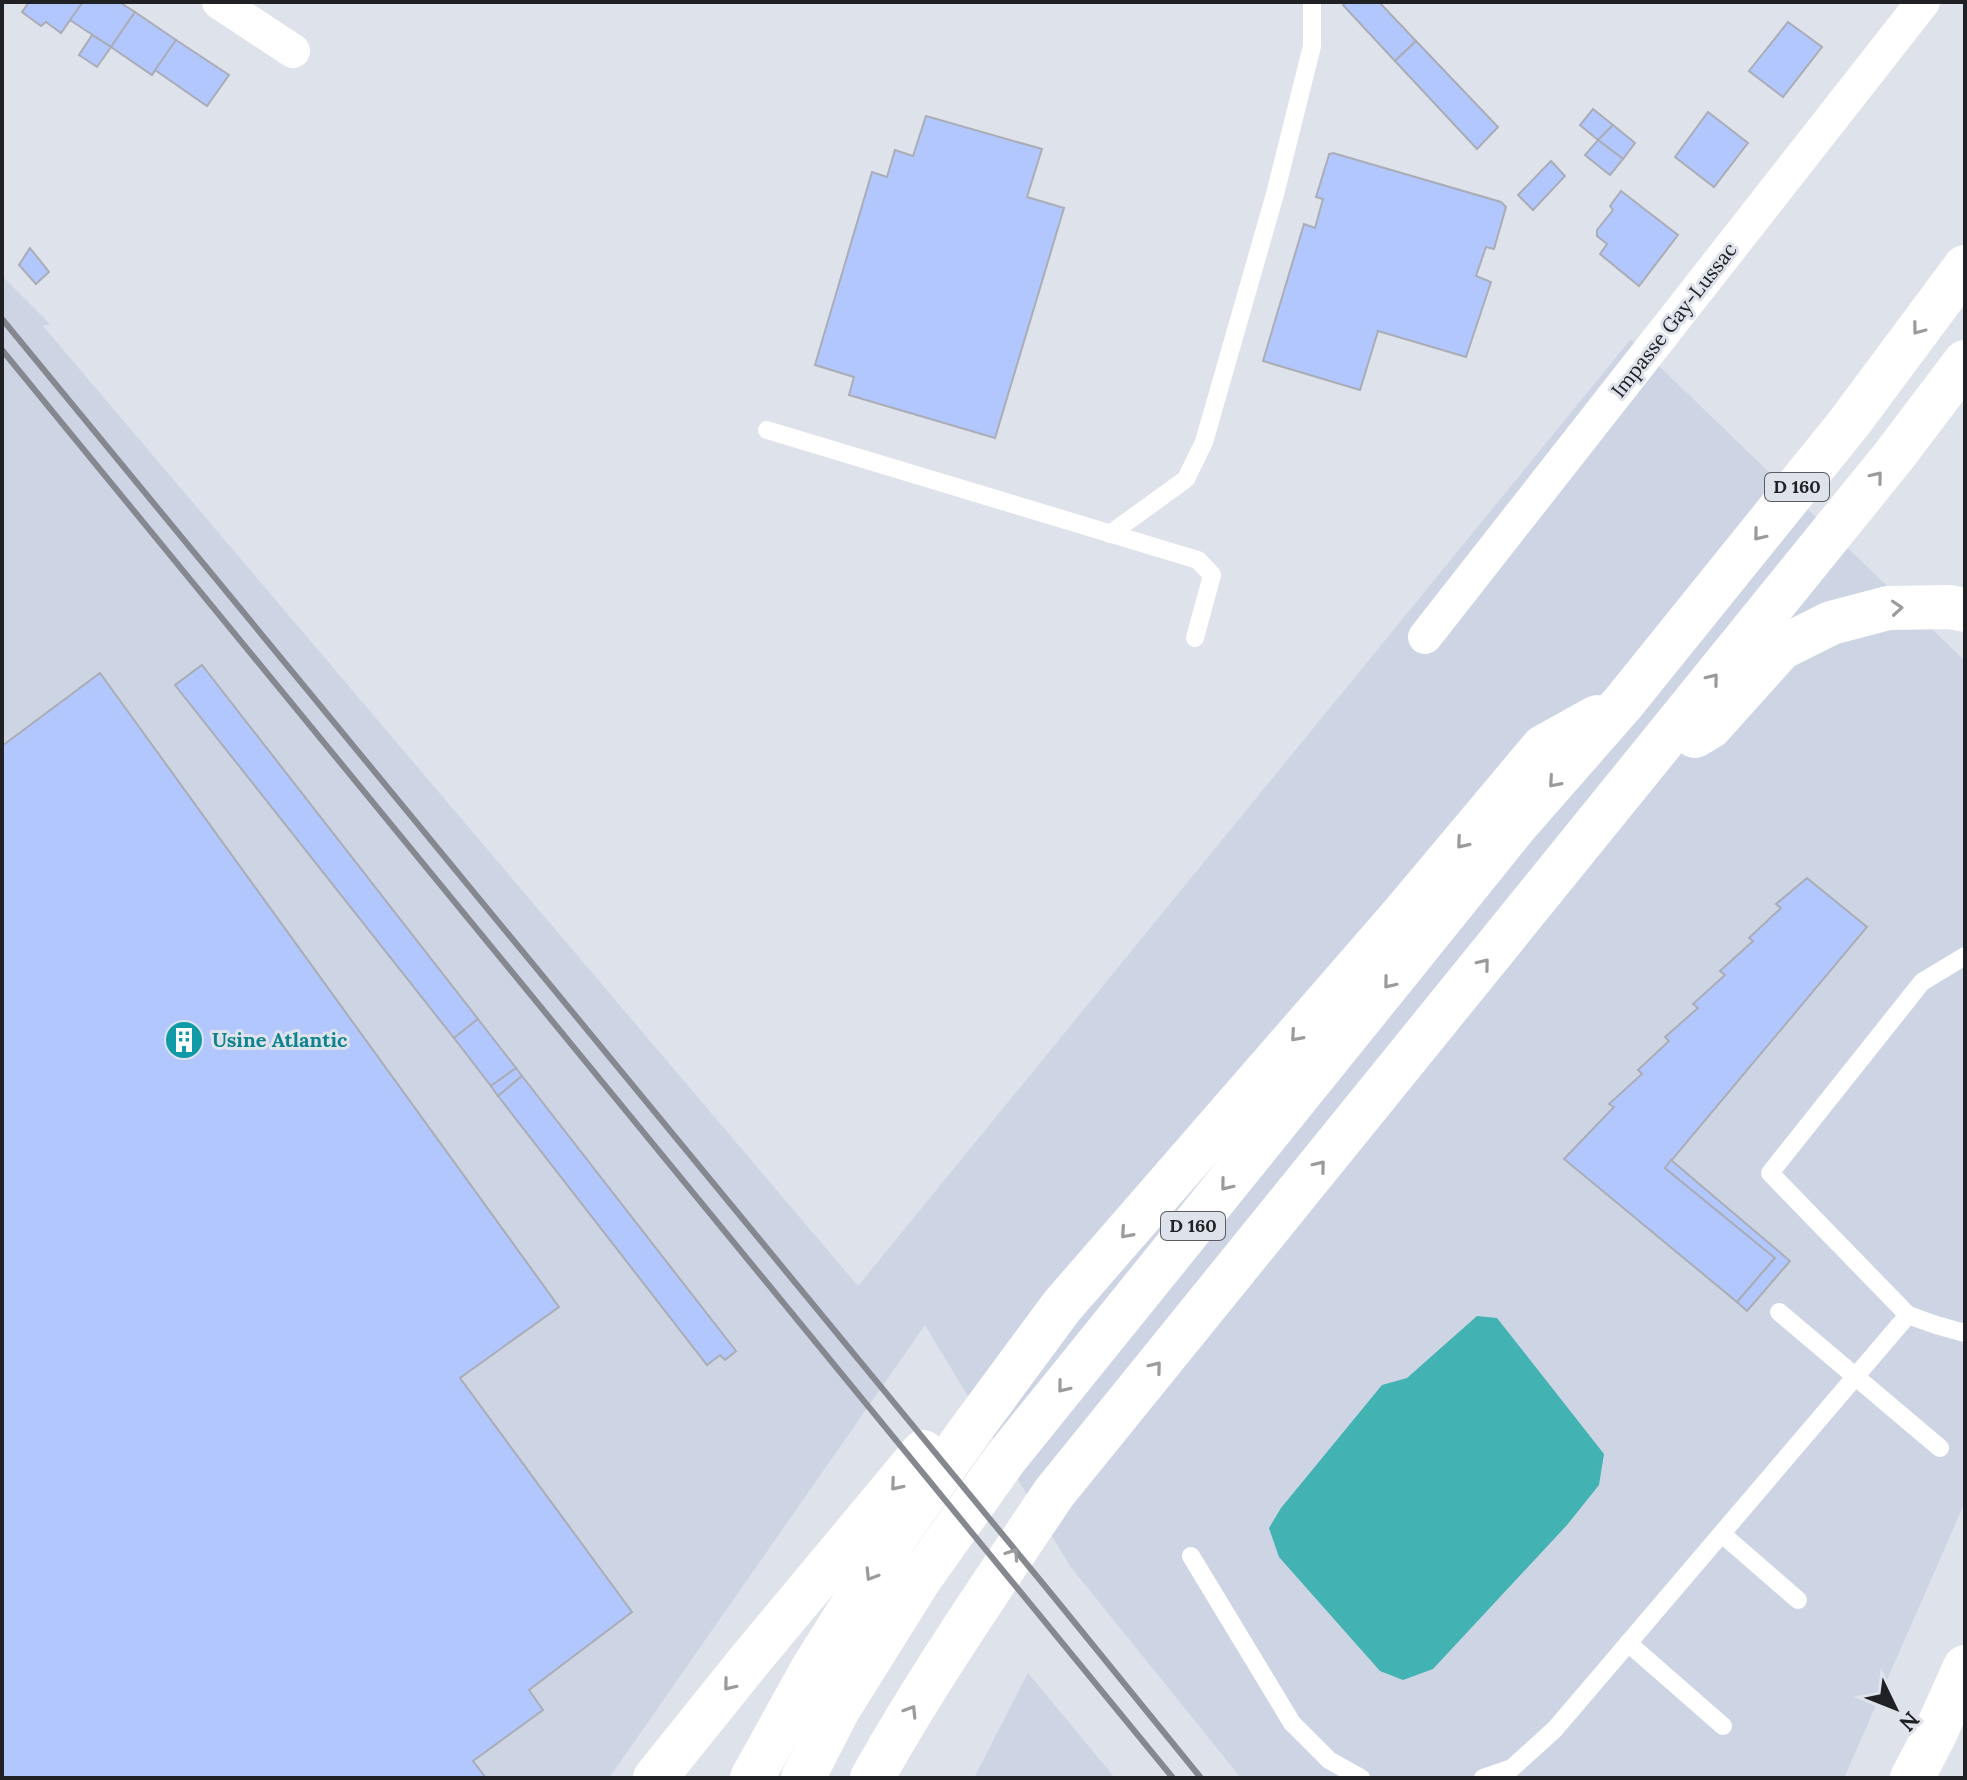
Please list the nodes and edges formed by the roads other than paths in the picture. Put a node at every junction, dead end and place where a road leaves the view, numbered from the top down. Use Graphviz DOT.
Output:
graph roads {
  1 [pos="219,2"];
  2 [pos="1312,2"];
  3 [pos="1923,2"];
  4 [pos="293,51"];
  5 [pos="1965,267"];
  6 [pos="1965,362"];
  7 [pos="767,430"];
  8 [pos="1110,534"];
  9 [pos="1965,610"];
  10 [pos="1425,637"];
  11 [pos="1195,638"];
  12 [pos="1624,702"];
  13 [pos="1647,763"];
  14 [pos="1965,956"];
  15 [pos="1062,1306"];
  16 [pos="1779,1312"];
  17 [pos="1908,1315"];
  18 [pos="1965,1333"];
  19 [pos="1855,1377"];
  20 [pos="1940,1448"];
  21 [pos="1722,1534"];
  22 [pos="1191,1556"];
  23 [pos="1798,1600"];
  24 [pos="1628,1643"];
  25 [pos="1965,1667"];
  26 [pos="1965,1693"];
  27 [pos="1723,1726"];
  28 [pos="1934,1736"];
  29 [pos="655,1778"];
  30 [pos="752,1778"];
  31 [pos="803,1778"];
  32 [pos="872,1778"];
  33 [pos="1361,1778"];
  34 [pos="1483,1778"];
  35 [pos="1912,1778"];
  1 -- 4 [label="street"];
  2 -- 8 [label="lane"];
  3 -- 10 [label="street, Impasse Gay-Lussac"];
  5 -- 12 [label="main road, D 160, one-way"];
  13 -- 6 [label="main road, D 160, one-way"];
  7 -- 8 [label="lane"];
  8 -- 11 [label="lane"];
  13 -- 9 [label="main road, one-way"];
  12 -- 15 [label="main road, one-way"];
  12 -- 31 [label="main road, D 160, one-way"];
  32 -- 13 [label="main road, D 160, one-way"];
  14 -- 17 [label="lane"];
  15 -- 29 [label="main road, one-way"];
  15 -- 30 [label="main road, one-way"];
  16 -- 19 [label="lane"];
  17 -- 18 [label="lane"];
  17 -- 19 [label="lane"];
  19 -- 20 [label="lane"];
  19 -- 21 [label="lane"];
  21 -- 23 [label="lane"];
  21 -- 24 [label="lane"];
  22 -- 33 [label="lane"];
  24 -- 27 [label="lane"];
  24 -- 34 [label="lane"];
  25 -- 28 [label="main road"];
  26 -- 28 [label="main road"];
  28 -- 35 [label="main road"];
}
